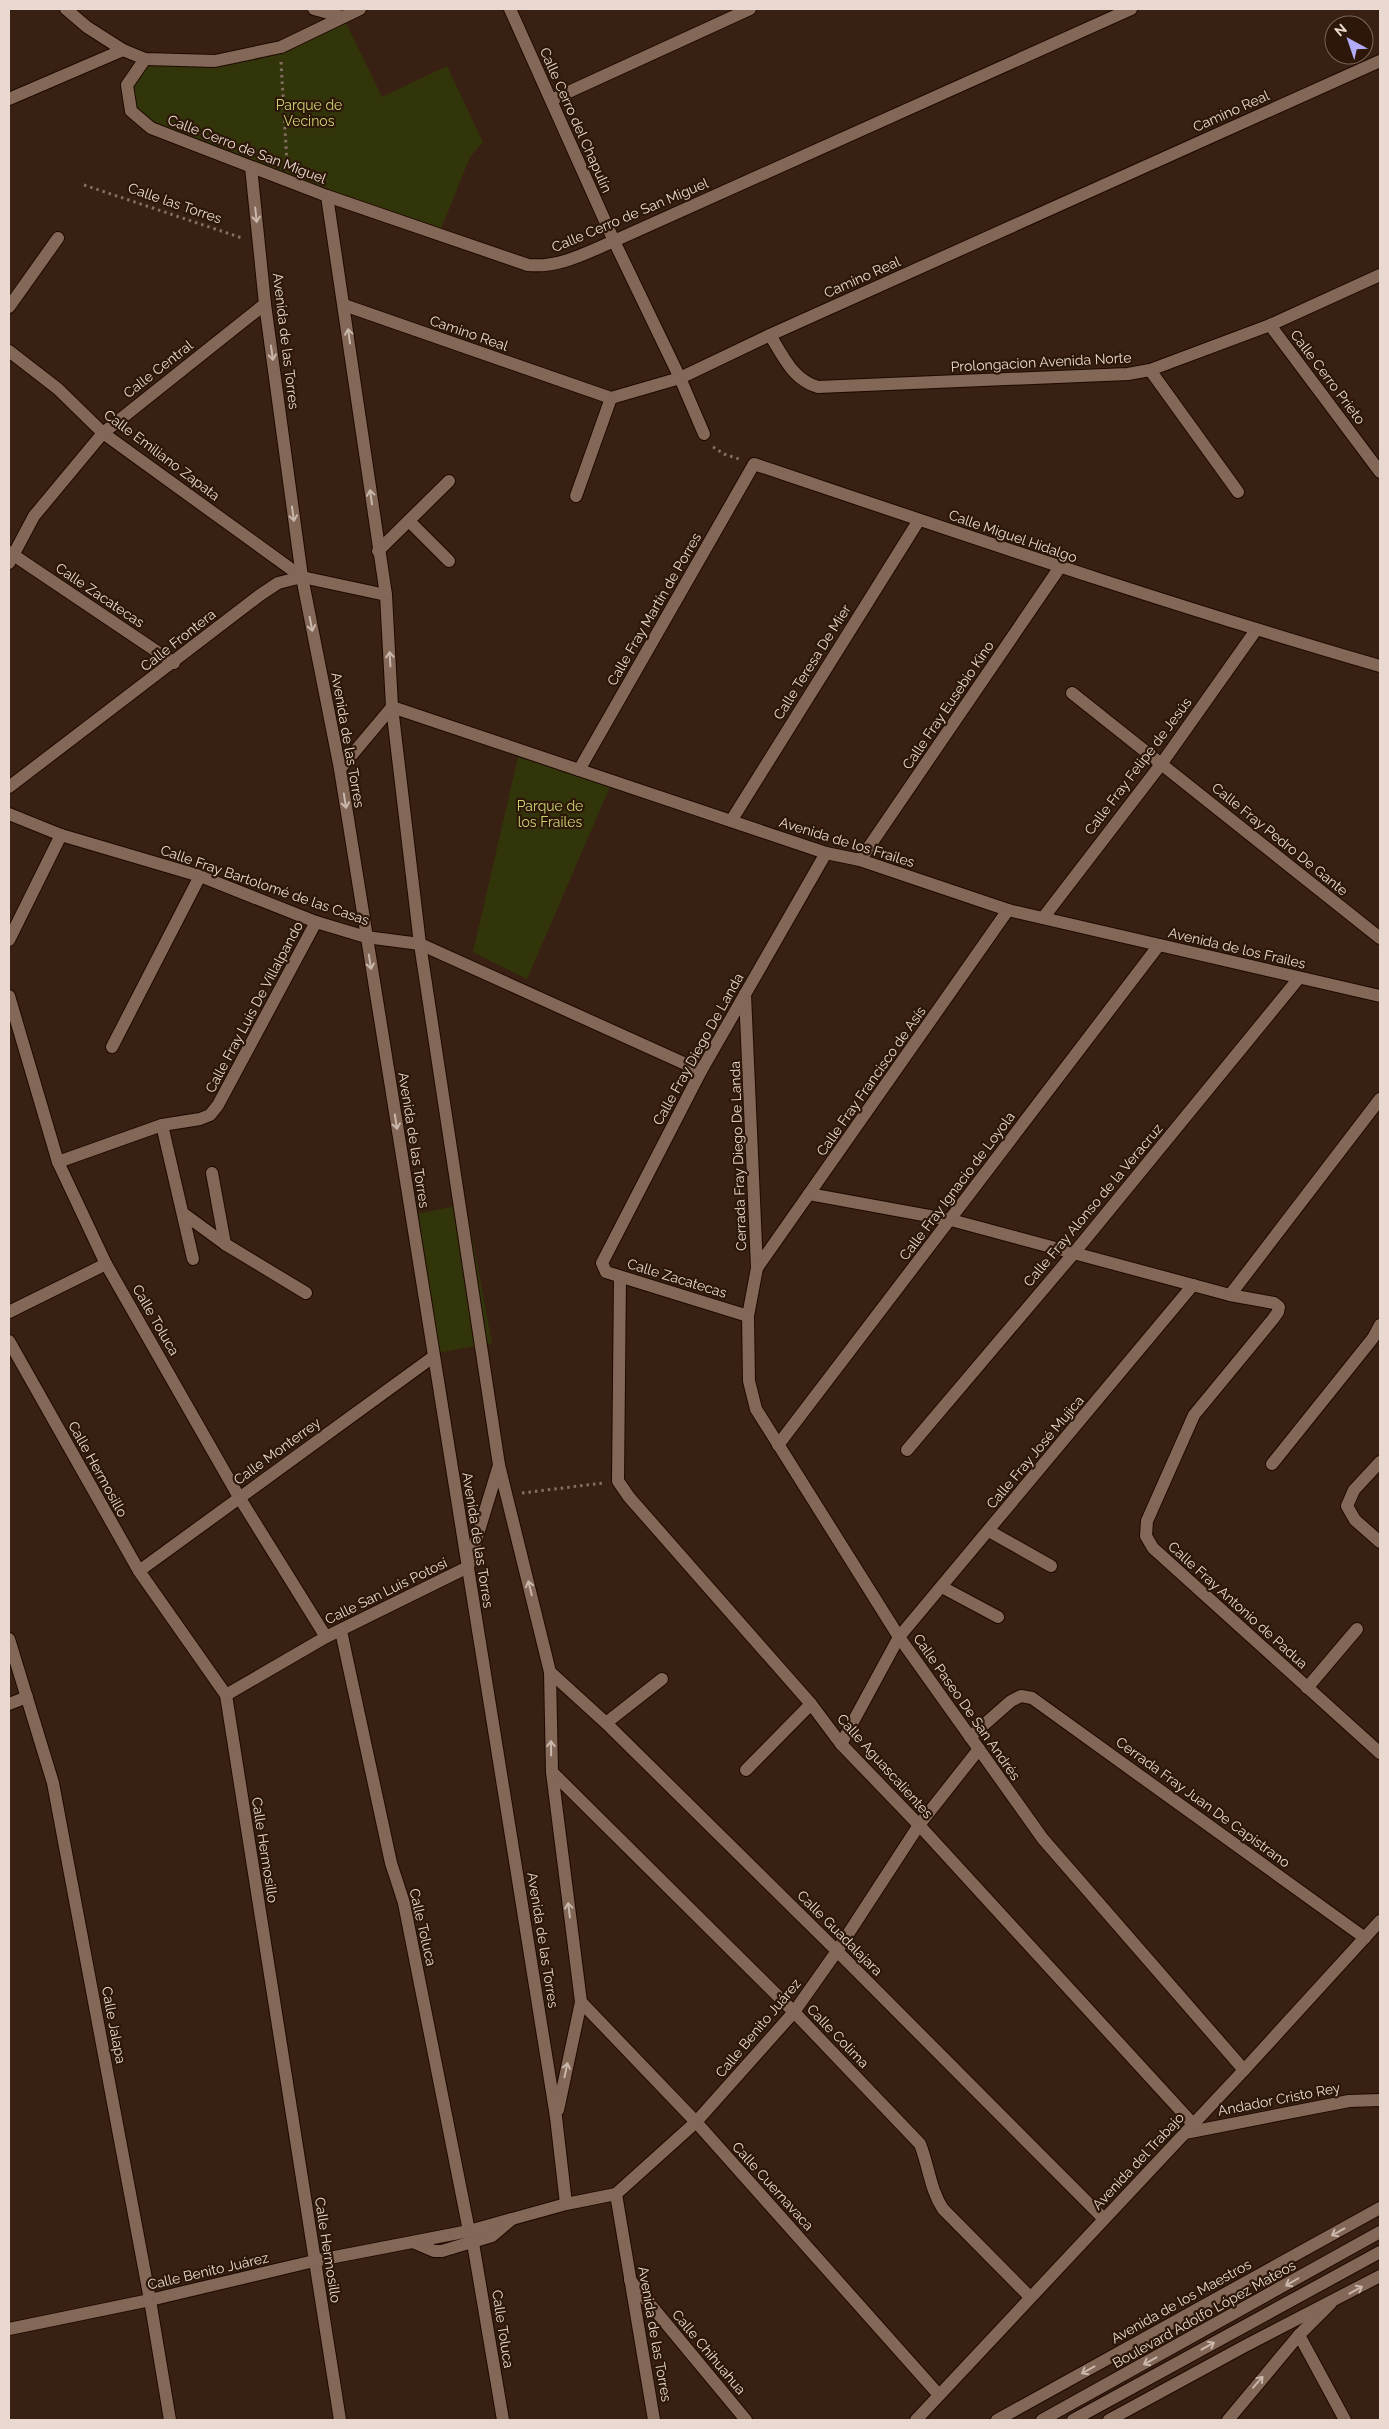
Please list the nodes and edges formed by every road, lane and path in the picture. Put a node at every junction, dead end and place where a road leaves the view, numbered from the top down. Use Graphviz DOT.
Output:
graph roads {
  1 [pos="66,9"];
  2 [pos="314,9"];
  3 [pos="360,9"];
  4 [pos="510,9"];
  5 [pos="750,9"];
  6 [pos="1131,9"];
  7 [pos="343,17"];
  8 [pos="280,46"];
  9 [pos="123,50"];
  10 [pos="145,59"];
  11 [pos="1380,61"];
  12 [pos="9,99"];
  13 [pos="551,100"];
  14 [pos="251,167"];
  15 [pos="288,181"];
  16 [pos="84,185"];
  17 [pos="327,196"];
  18 [pos="58,238"];
  19 [pos="614,241"];
  20 [pos="259,244"];
  21 [pos="1379,277"];
  22 [pos="265,304"];
  23 [pos="344,305"];
  24 [pos="9,307"];
  25 [pos="1270,325"];
  26 [pos="770,335"];
  27 [pos="9,351"];
  28 [pos="1150,370"];
  29 [pos="680,378"];
  30 [pos="611,398"];
  31 [pos="103,433"];
  32 [pos="704,434"];
  33 [pos="754,464"];
  34 [pos="1380,472"];
  35 [pos="450,481"];
  36 [pos="1238,492"];
  37 [pos="576,496"];
  38 [pos="919,520"];
  39 [pos="409,521"];
  40 [pos="378,551"];
  41 [pos="10,557"];
  42 [pos="448,561"];
  43 [pos="1060,567"];
  44 [pos="302,577"];
  45 [pos="386,595"];
  46 [pos="1256,630"];
  47 [pos="174,663"];
  48 [pos="1380,666"];
  49 [pos="1072,692"];
  50 [pos="392,707"];
  51 [pos="1162,763"];
  52 [pos="340,769"];
  53 [pos="579,770"];
  54 [pos="9,787"];
  55 [pos="9,814"];
  56 [pos="731,820"];
  57 [pos="61,835"];
  58 [pos="826,853"];
  59 [pos="860,860"];
  60 [pos="200,876"];
  61 [pos="1008,910"];
  62 [pos="1043,918"];
  63 [pos="316,922"];
  64 [pos="366,937"];
  65 [pos="1380,938"];
  66 [pos="9,940"];
  67 [pos="420,944"];
  68 [pos="1159,945"];
  69 [pos="1299,978"];
  70 [pos="1378,993"];
  71 [pos="746,994"];
  72 [pos="9,996"];
  73 [pos="112,1047"];
  74 [pos="701,1071"];
  75 [pos="1380,1099"];
  76 [pos="162,1125"];
  77 [pos="58,1162"];
  78 [pos="212,1173"];
  79 [pos="810,1194"];
  80 [pos="184,1214"];
  81 [pos="951,1220"];
  82 [pos="225,1244"];
  83 [pos="1074,1253"];
  84 [pos="193,1259"];
  85 [pos="602,1263"];
  86 [pos="106,1264"];
  87 [pos="757,1268"];
  88 [pos="620,1277"];
  89 [pos="1193,1285"];
  90 [pos="306,1293"];
  91 [pos="1230,1295"];
  92 [pos="9,1312"];
  93 [pos="748,1316"];
  94 [pos="1380,1325"];
  95 [pos="9,1341"];
  96 [pos="1377,1341"];
  97 [pos="433,1357"];
  98 [pos="778,1445"];
  99 [pos="907,1450"];
  100 [pos="1380,1462"];
  101 [pos="1272,1464"];
  102 [pos="499,1465"];
  103 [pos="618,1481"];
  104 [pos="507,1495"];
  105 [pos="239,1497"];
  106 [pos="988,1531"];
  107 [pos="1380,1542"];
  108 [pos="1051,1566"];
  109 [pos="468,1567"];
  110 [pos="139,1571"];
  111 [pos="942,1587"];
  112 [pos="998,1617"];
  113 [pos="1357,1629"];
  114 [pos="341,1631"];
  115 [pos="326,1637"];
  116 [pos="899,1638"];
  117 [pos="9,1639"];
  118 [pos="550,1672"];
  119 [pos="662,1679"];
  120 [pos="1307,1688"];
  121 [pos="226,1695"];
  122 [pos="27,1697"];
  123 [pos="9,1704"];
  124 [pos="811,1704"];
  125 [pos="606,1723"];
  126 [pos="970,1737"];
  127 [pos="841,1744"];
  128 [pos="979,1749"];
  129 [pos="1380,1754"];
  130 [pos="746,1770"];
  131 [pos="552,1772"];
  132 [pos="919,1825"];
  133 [pos="1380,1921"];
  134 [pos="1365,1938"];
  135 [pos="837,1951"];
  136 [pos="581,2002"];
  137 [pos="794,2012"];
  138 [pos="1244,2070"];
  139 [pos="1380,2100"];
  140 [pos="556,2117"];
  141 [pos="696,2122"];
  142 [pos="1189,2129"];
  143 [pos="616,2194"];
  144 [pos="566,2204"];
  145 [pos="1380,2208"];
  146 [pos="512,2219"];
  147 [pos="1104,2219"];
  148 [pos="469,2231"];
  149 [pos="1380,2232"];
  150 [pos="413,2242"];
  151 [pos="473,2244"];
  152 [pos="1380,2252"];
  153 [pos="314,2261"];
  154 [pos="1380,2276"];
  155 [pos="630,2280"];
  156 [pos="1030,2297"];
  157 [pos="150,2300"];
  158 [pos="1331,2303"];
  159 [pos="9,2329"];
  160 [pos="1299,2335"];
  161 [pos="939,2395"];
  162 [pos="170,2420"];
  163 [pos="340,2420"];
  164 [pos="503,2420"];
  165 [pos="654,2420"];
  166 [pos="746,2420"];
  167 [pos="916,2420"];
  168 [pos="997,2420"];
  169 [pos="1042,2420"];
  170 [pos="1073,2420"];
  171 [pos="1109,2420"];
  172 [pos="1228,2420"];
  173 [pos="1345,2420"];
  1 -- 9 [label="street"];
  2 -- 7 [label="street"];
  3 -- 7 [label="street"];
  4 -- 13 [label="street, Calle Cerro del Chapulín"];
  5 -- 13 [label="street"];
  6 -- 19 [label="street, Calle Cerro de San Miguel"];
  7 -- 8 [label="street"];
  8 -- 10 [label="street"];
  8 -- 15 [label="path"];
  9 -- 10 [label="street"];
  9 -- 12 [label="street"];
  10 -- 14 [label="street, Calle Cerro de San Miguel"];
  11 -- 26 [label="street, Camino Real"];
  13 -- 19 [label="street, Calle Cerro del Chapulín"];
  14 -- 15 [label="street, Calle Cerro de San Miguel"];
  14 -- 20 [label="street, Avenida de las Torres, one-way"];
  15 -- 17 [label="street, Calle Cerro de San Miguel"];
  16 -- 20 [label="path, Calle las Torres"];
  17 -- 19 [label="street, Calle Cerro de San Miguel"];
  17 -- 23 [label="street, Avenida de las Torres"];
  18 -- 24 [label="street"];
  19 -- 29 [label="street, Calle Cerro del Chapulín"];
  20 -- 22 [label="street, Avenida de las Torres"];
  21 -- 25 [label="street, Prolongacion Avenida Norte"];
  22 -- 31 [label="street, Calle Central"];
  22 -- 44 [label="street, Avenida de las Torres, one-way"];
  23 -- 30 [label="street, Camino Real"];
  40 -- 23 [label="street, Avenida de las Torres, one-way"];
  25 -- 28 [label="street, Prolongacion Avenida Norte"];
  25 -- 34 [label="street, Calle Cerro Prieto"];
  26 -- 28 [label="street, Prolongacion Avenida Norte"];
  26 -- 29 [label="street, Camino Real"];
  27 -- 31 [label="street, Calle Emiliano Zapata"];
  28 -- 36 [label="street"];
  29 -- 30 [label="street, Camino Real"];
  29 -- 32 [label="street"];
  30 -- 37 [label="street"];
  31 -- 41 [label="street, Calle Central"];
  31 -- 44 [label="street, Calle Emiliano Zapata"];
  32 -- 33 [label="path"];
  33 -- 38 [label="street, Calle Miguel Hidalgo"];
  33 -- 53 [label="street, Calle Fray Martín de Porres"];
  35 -- 39 [label="street"];
  38 -- 43 [label="street, Calle Miguel Hidalgo"];
  38 -- 56 [label="street, Calle Teresa De Mier"];
  39 -- 40 [label="street"];
  39 -- 42 [label="street"];
  40 -- 45 [label="street, Avenida de las Torres"];
  41 -- 47 [label="street, Calle Zacatecas"];
  43 -- 46 [label="street, Calle Miguel Hidalgo"];
  43 -- 59 [label="street, Calle Fray Eusebio Kino"];
  44 -- 45 [label="street, Calle Frontera"];
  44 -- 47 [label="street, Calle Frontera"];
  44 -- 52 [label="street, Avenida de las Torres, one-way"];
  50 -- 45 [label="street, Avenida de las Torres, one-way"];
  46 -- 48 [label="street, Calle Miguel Hidalgo"];
  46 -- 51 [label="street, Calle Fray Felipe de Jesús"];
  47 -- 54 [label="street, Calle Frontera"];
  49 -- 51 [label="street, Calle Fray Pedro De Gante"];
  50 -- 52 [label="street"];
  50 -- 53 [label="street, Avenida de los Frailes"];
  50 -- 67 [label="street, Avenida de las Torres"];
  51 -- 62 [label="street, Calle Fray Felipe de Jesús"];
  51 -- 65 [label="street, Calle Fray Pedro De Gante"];
  52 -- 64 [label="street, Avenida de las Torres, one-way"];
  53 -- 56 [label="street, Avenida de los Frailes"];
  55 -- 57 [label="street, Calle Fray Bartolomé de las Casas"];
  56 -- 58 [label="street, Avenida de los Frailes"];
  57 -- 60 [label="street, Calle Fray Bartolomé de las Casas"];
  57 -- 66 [label="street"];
  58 -- 59 [label="street, Avenida de los Frailes"];
  58 -- 71 [label="street, Calle Fray Diego De Landa"];
  59 -- 61 [label="street, Avenida de los Frailes"];
  60 -- 63 [label="street, Calle Fray Bartolomé de las Casas"];
  60 -- 73 [label="street"];
  61 -- 62 [label="street, Avenida de los Frailes"];
  61 -- 79 [label="street, Calle Fray Francisco de Asís"];
  62 -- 68 [label="street, Avenida de los Frailes"];
  63 -- 64 [label="street, Calle Fray Bartolomé de las Casas"];
  63 -- 76 [label="street, Calle Fray Luis De Villalpando"];
  64 -- 67 [label="street, Calle Fray Bartolomé de las Casas"];
  64 -- 97 [label="street, Avenida de las Torres, one-way"];
  67 -- 74 [label="street, Calle Fray Bartolomé de las Casas"];
  67 -- 102 [label="street, Avenida de las Torres"];
  68 -- 69 [label="street, Avenida de los Frailes"];
  68 -- 81 [label="street, Calle Fray Ignacio de Loyola"];
  69 -- 70 [label="street, Avenida de los Frailes"];
  69 -- 83 [label="street, Calle Fray Alonso de la Veracruz"];
  71 -- 74 [label="street, Calle Fray Diego De Landa"];
  71 -- 87 [label="street, Cerrada Fray Diego De Landa"];
  72 -- 77 [label="street, Calle Toluca"];
  74 -- 85 [label="street, Calle Fray Diego De Landa"];
  75 -- 91 [label="street"];
  76 -- 77 [label="street, Calle Fray Luis De Villalpando"];
  76 -- 80 [label="street"];
  77 -- 86 [label="street, Calle Toluca"];
  78 -- 82 [label="street"];
  79 -- 81 [label="street"];
  79 -- 87 [label="street, Calle Fray Francisco de Asís"];
  80 -- 82 [label="street"];
  80 -- 84 [label="street"];
  81 -- 83 [label="street"];
  81 -- 98 [label="street, Calle Fray Ignacio de Loyola"];
  82 -- 90 [label="street"];
  83 -- 89 [label="street"];
  83 -- 99 [label="street, Calle Fray Alonso de la Veracruz"];
  85 -- 88 [label="street, Calle Zacatecas"];
  86 -- 92 [label="street"];
  86 -- 105 [label="street, Calle Toluca"];
  87 -- 93 [label="street, Cerrada Fray Diego De Landa"];
  88 -- 93 [label="street, Calle Zacatecas"];
  88 -- 103 [label="street"];
  89 -- 91 [label="street"];
  89 -- 106 [label="street, Calle Fray José Mujica"];
  91 -- 120 [label="street, Calle Fray Antonio de Padua"];
  93 -- 98 [label="street, Calle Paseo De San Andrés"];
  94 -- 96 [label="street"];
  95 -- 110 [label="street, Calle Hermosillo"];
  96 -- 101 [label="street"];
  97 -- 105 [label="street, Calle Monterrey"];
  97 -- 109 [label="street, Avenida de las Torres"];
  98 -- 116 [label="street, Calle Paseo De San Andrés"];
  100 -- 107 [label="street"];
  102 -- 104 [label="street, Avenida de las Torres"];
  102 -- 109 [label="street, Calle San Luis Potosí"];
  103 -- 104 [label="path"];
  103 -- 124 [label="street, Calle Aguascalientes"];
  118 -- 104 [label="street, Avenida de las Torres, one-way"];
  105 -- 110 [label="street, Calle Monterrey"];
  105 -- 115 [label="street, Calle Toluca"];
  106 -- 108 [label="street"];
  106 -- 111 [label="street, Calle Fray José Mujica"];
  109 -- 114 [label="street, Calle San Luis Potosí"];
  109 -- 140 [label="street, Avenida de las Torres"];
  110 -- 121 [label="street, Calle Hermosillo"];
  111 -- 112 [label="street"];
  111 -- 116 [label="street, Calle Fray José Mujica"];
  113 -- 120 [label="street"];
  114 -- 115 [label="street, Calle San Luis Potosí"];
  114 -- 148 [label="street, Calle Toluca"];
  115 -- 121 [label="street, Calle San Luis Potosí"];
  116 -- 126 [label="street, Calle Paseo De San Andrés"];
  116 -- 127 [label="street, Calle Fray José Mujica"];
  117 -- 122 [label="street, Calle Jalapa"];
  118 -- 125 [label="street, Calle Guadalajara"];
  131 -- 118 [label="street, Avenida de las Torres, one-way"];
  119 -- 125 [label="street"];
  120 -- 129 [label="street, Calle Fray Antonio de Padua"];
  121 -- 153 [label="street, Calle Hermosillo"];
  122 -- 123 [label="street"];
  122 -- 157 [label="street, Calle Jalapa"];
  124 -- 127 [label="street, Calle Aguascalientes"];
  124 -- 130 [label="street"];
  125 -- 135 [label="street, Calle Guadalajara"];
  126 -- 128 [label="street, Calle Paseo De San Andrés"];
  126 -- 134 [label="street, Cerrada Fray Juan De Capistrano"];
  127 -- 132 [label="street, Calle Aguascalientes"];
  128 -- 132 [label="street, Calle Benito Juárez"];
  128 -- 138 [label="street, Calle Paseo De San Andrés"];
  136 -- 131 [label="street, Avenida de las Torres, one-way"];
  131 -- 137 [label="street, Calle Colima"];
  132 -- 135 [label="street, Calle Benito Juárez"];
  132 -- 142 [label="street, Calle Aguascalientes"];
  133 -- 134 [label="street, Avenida del Trabajo"];
  134 -- 138 [label="street, Avenida del Trabajo"];
  135 -- 137 [label="street, Calle Benito Juárez"];
  135 -- 147 [label="street, Calle Guadalajara"];
  140 -- 136 [label="street, Avenida de las Torres, one-way"];
  136 -- 141 [label="street, Calle Cuernavaca"];
  137 -- 141 [label="street, Calle Benito Juárez"];
  137 -- 156 [label="street, Calle Colima"];
  138 -- 142 [label="street, Avenida del Trabajo"];
  139 -- 142 [label="street, Andador Cristo Rey"];
  140 -- 144 [label="street, Avenida de las Torres"];
  141 -- 143 [label="street, Calle Benito Juárez"];
  141 -- 161 [label="street, Calle Cuernavaca"];
  142 -- 147 [label="street, Avenida del Trabajo"];
  143 -- 144 [label="street, Calle Benito Juárez"];
  143 -- 155 [label="street, Avenida de las Torres"];
  144 -- 146 [label="street, Calle Benito Juárez"];
  145 -- 168 [label="street, Avenida de los Maestros, one-way"];
  146 -- 148 [label="street, Calle Benito Juárez"];
  146 -- 151 [label="street, Calle Benito Juárez"];
  147 -- 156 [label="street, Avenida del Trabajo"];
  148 -- 150 [label="street, Calle Benito Juárez"];
  149 -- 169 [label="street, Boulevard Adolfo López Mateos, one-way"];
  150 -- 151 [label="street, Calle Benito Juárez"];
  150 -- 153 [label="street, Calle Benito Juárez"];
  151 -- 164 [label="street, Calle Toluca"];
  170 -- 152 [label="street, one-way"];
  153 -- 157 [label="street, Calle Benito Juárez"];
  153 -- 163 [label="street, Calle Hermosillo"];
  158 -- 154 [label="street, one-way"];
  155 -- 165 [label="street, Avenida de las Torres"];
  155 -- 166 [label="street, Calle Chihuahua"];
  156 -- 161 [label="street, Avenida del Trabajo"];
  157 -- 159 [label="street, Calle Benito Juárez"];
  157 -- 162 [label="street, Calle Jalapa"];
  158 -- 160 [label="street"];
  158 -- 171 [label="street"];
  172 -- 160 [label="street, one-way"];
  160 -- 173 [label="street"];
  161 -- 167 [label="street, Avenida del Trabajo"];
}
